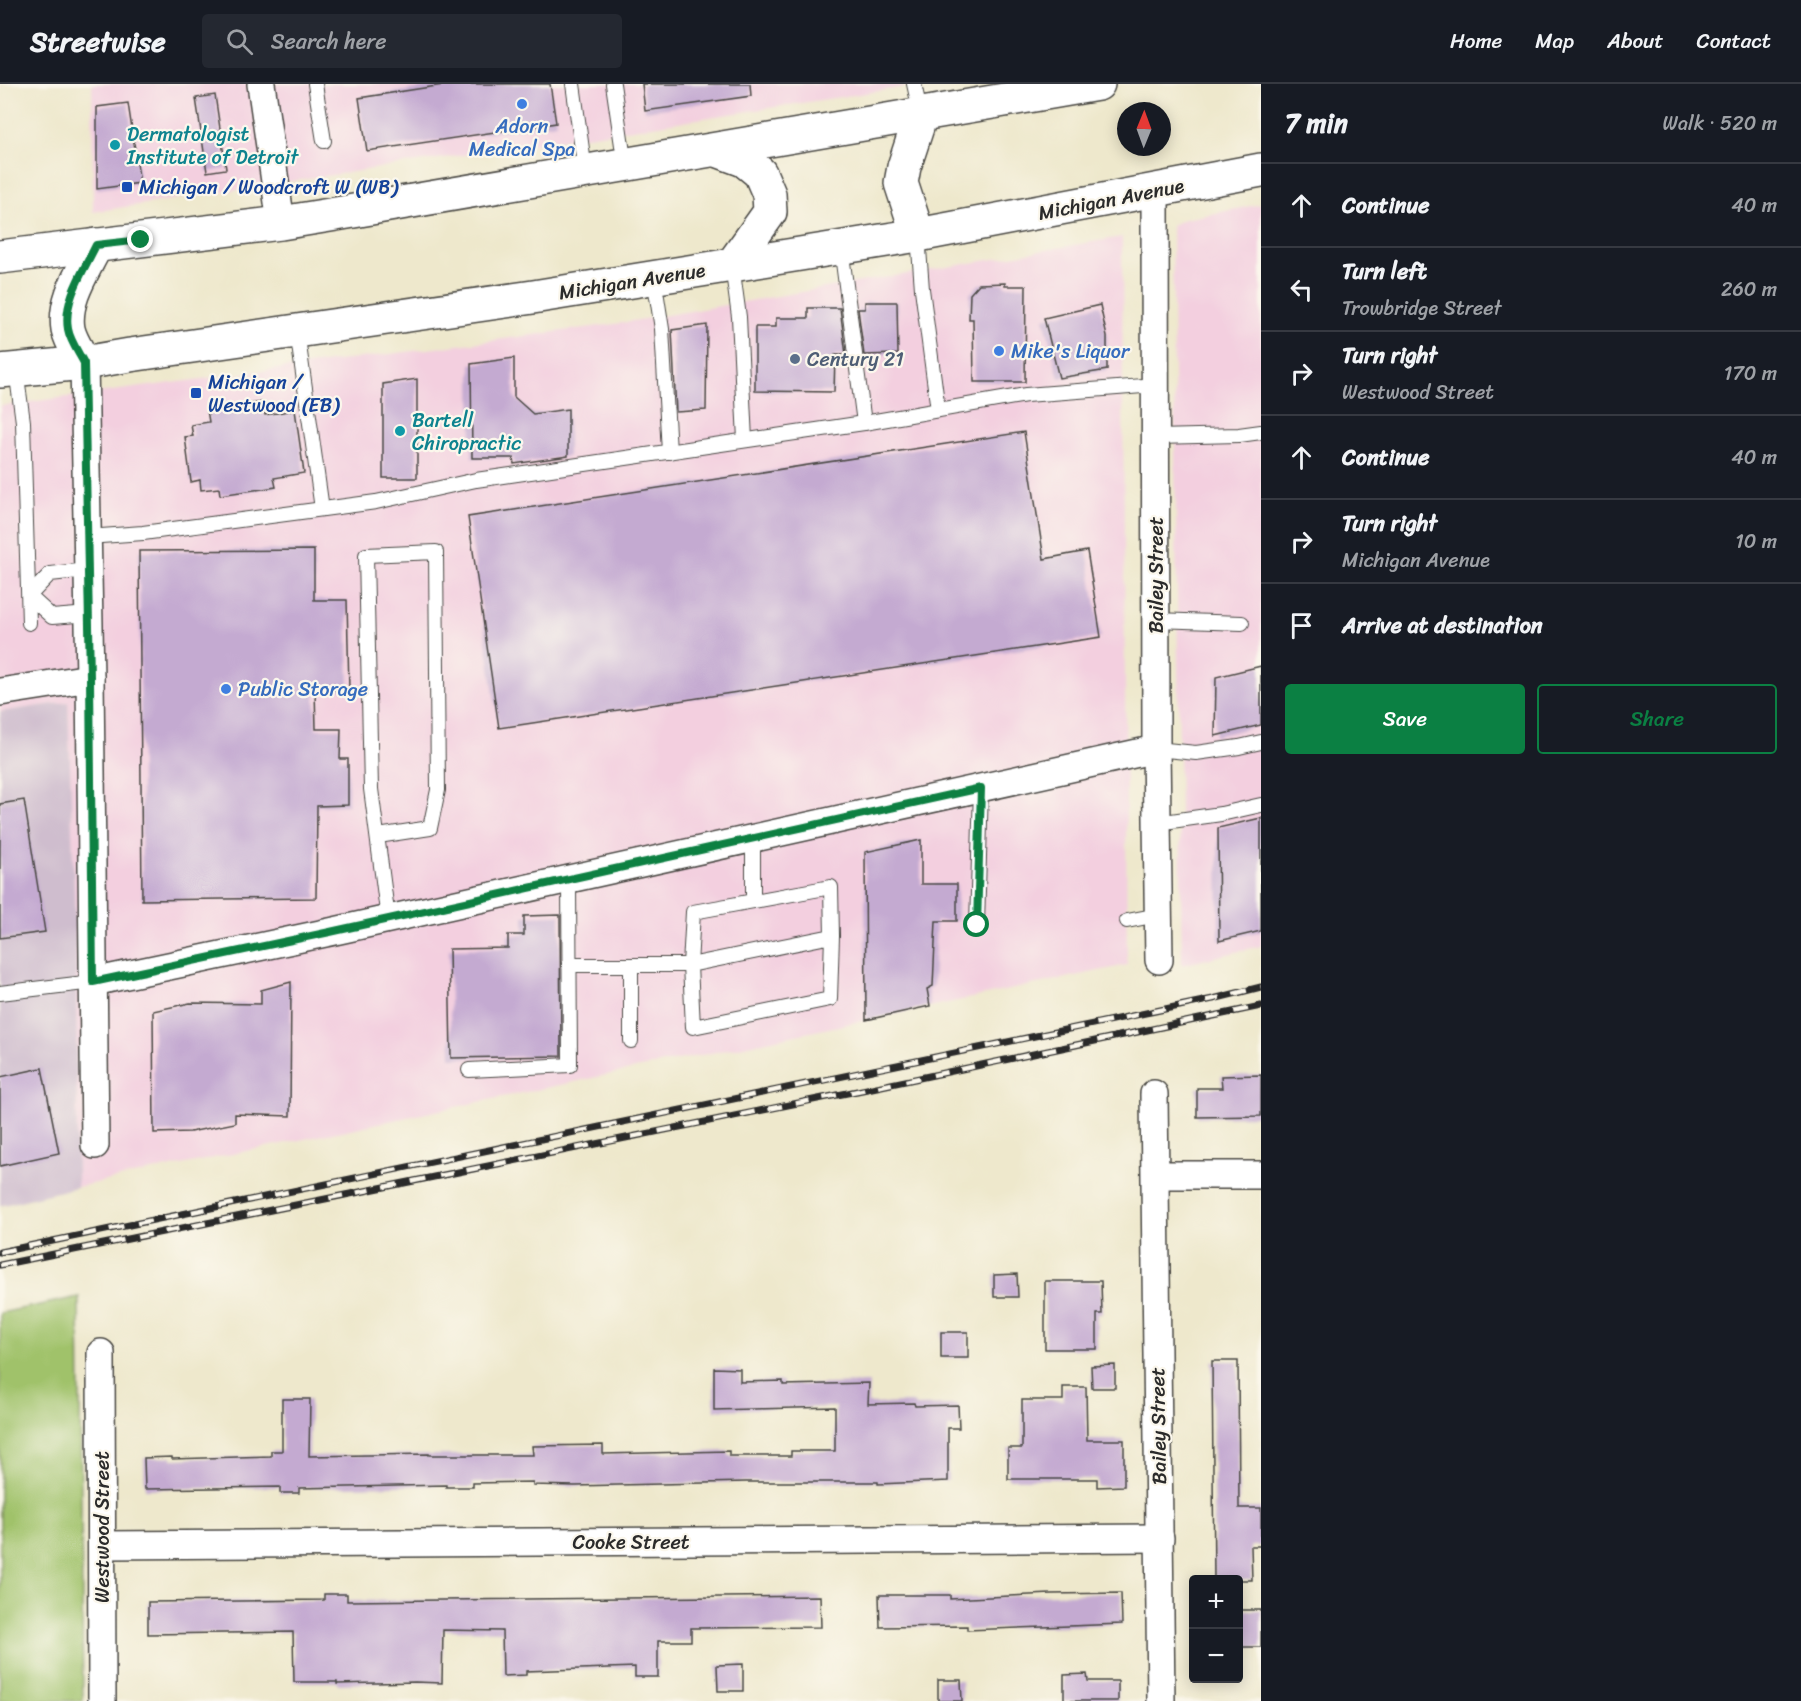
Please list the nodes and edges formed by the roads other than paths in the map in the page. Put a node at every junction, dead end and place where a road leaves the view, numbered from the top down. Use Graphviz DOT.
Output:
graph roads {
  1 [pos="261,84"];
  2 [pos="315,84"];
  3 [pos="573,84"];
  4 [pos="613,84"];
  5 [pos="1098,84"];
  6 [pos="1040,89"];
  7 [pos="917,99"];
  8 [pos="324,141"];
  9 [pos="717,150"];
  10 [pos="625,166"];
  11 [pos="1261,170"];
  12 [pos="585,172"];
  13 [pos="1155,191"];
  14 [pos="281,223"];
  15 [pos="918,235"];
  16 [pos="96,245"];
  17 [pos="841,247"];
  18 [pos="0,257"];
  19 [pos="732,265"];
  20 [pos="654,278"];
  21 [pos="297,331"];
  22 [pos="84,363"];
  23 [pos="8,370"];
  24 [pos="1156,385"];
  25 [pos="938,410"];
  26 [pos="864,423"];
  27 [pos="1261,432"];
  28 [pos="1156,437"];
  29 [pos="745,440"];
  30 [pos="669,452"];
  31 [pos="322,509"];
  32 [pos="87,537"];
  33 [pos="88,570"];
  34 [pos="29,596"];
  35 [pos="89,614"];
  36 [pos="1156,620"];
  37 [pos="29,623"];
  38 [pos="1242,623"];
  39 [pos="90,678"];
  40 [pos="0,692"];
  41 [pos="1261,742"];
  42 [pos="1156,749"];
  43 [pos="981,788"];
  44 [pos="1261,805"];
  45 [pos="1157,823"];
  46 [pos="378,836"];
  47 [pos="753,839"];
  48 [pos="569,879"];
  49 [pos="753,901"];
  50 [pos="1158,915"];
  51 [pos="388,919"];
  52 [pos="1127,921"];
  53 [pos="977,925"];
  54 [pos="831,936"];
  55 [pos="1159,960"];
  56 [pos="690,964"];
  57 [pos="570,965"];
  58 [pos="631,965"];
  59 [pos="93,982"];
  60 [pos="0,993"];
  61 [pos="631,1041"];
  62 [pos="469,1070"];
  63 [pos="1154,1094"];
  64 [pos="95,1145"];
  65 [pos="1156,1163"];
  66 [pos="1261,1175"];
  67 [pos="101,1353"];
  68 [pos="1160,1538"];
  69 [pos="102,1545"];
  70 [pos="102,1701"];
  71 [pos="1161,1701"];
  1 -- 14 [label="street"];
  2 -- 8 [label="lane"];
  3 -- 12 [label="lane"];
  4 -- 10 [label="lane"];
  5 -- 6 [label="main road"];
  6 -- 7 [label="main road"];
  7 -- 9 [label="main road"];
  7 -- 15 [label="main road"];
  9 -- 10 [label="main road"];
  9 -- 19 [label="main road"];
  10 -- 12 [label="main road"];
  11 -- 13 [label="main road, Michigan Avenue"];
  12 -- 14 [label="main road"];
  13 -- 15 [label="main road, Michigan Avenue"];
  13 -- 24 [label="street, Bailey Street"];
  14 -- 16 [label="main road"];
  15 -- 17 [label="main road, Michigan Avenue"];
  15 -- 25 [label="lane"];
  16 -- 18 [label="main road"];
  16 -- 22 [label="main road"];
  17 -- 19 [label="main road, Michigan Avenue"];
  17 -- 26 [label="lane"];
  19 -- 20 [label="main road, Michigan Avenue"];
  19 -- 29 [label="lane"];
  20 -- 21 [label="main road, Michigan Avenue"];
  20 -- 30 [label="lane"];
  21 -- 22 [label="main road, Michigan Avenue"];
  21 -- 31 [label="lane"];
  22 -- 23 [label="main road, Michigan Avenue"];
  22 -- 32 [label="street"];
  23 -- 34 [label="lane"];
  24 -- 25 [label="lane"];
  24 -- 28 [label="street, Bailey Street"];
  25 -- 26 [label="lane"];
  26 -- 29 [label="lane"];
  27 -- 28 [label="lane"];
  28 -- 36 [label="street, Bailey Street"];
  29 -- 30 [label="lane"];
  30 -- 31 [label="lane"];
  31 -- 32 [label="lane"];
  32 -- 33 [label="street"];
  33 -- 34 [label="lane"];
  33 -- 35 [label="street"];
  34 -- 35 [label="lane"];
  34 -- 37 [label="lane"];
  35 -- 39 [label="street"];
  36 -- 38 [label="lane"];
  36 -- 42 [label="street, Bailey Street"];
  39 -- 40 [label="street"];
  39 -- 59 [label="street"];
  41 -- 42 [label="lane"];
  42 -- 43 [label="street"];
  42 -- 45 [label="street, Bailey Street"];
  43 -- 47 [label="street"];
  43 -- 53 [label="lane"];
  44 -- 45 [label="lane"];
  45 -- 50 [label="street, Bailey Street"];
  46 -- 46 [label="lane"];
  46 -- 51 [label="lane"];
  47 -- 48 [label="street"];
  47 -- 49 [label="lane"];
  48 -- 51 [label="street"];
  48 -- 57 [label="lane"];
  49 -- 54 [label="lane"];
  49 -- 56 [label="lane"];
  50 -- 52 [label="lane"];
  50 -- 55 [label="street, Bailey Street"];
  51 -- 59 [label="street"];
  54 -- 56 [label="lane"];
  54 -- 56 [label="lane"];
  56 -- 58 [label="lane"];
  57 -- 58 [label="lane"];
  57 -- 62 [label="lane"];
  58 -- 61 [label="lane"];
  59 -- 60 [label="lane"];
  59 -- 64 [label="street"];
  63 -- 65 [label="street, Bailey Street"];
  65 -- 66 [label="street"];
  65 -- 68 [label="street, Bailey Street"];
  67 -- 69 [label="street, Westwood Street"];
  68 -- 69 [label="street, Cooke Street"];
  68 -- 71 [label="street, Bailey Street"];
  69 -- 70 [label="street, Westwood Street"];
}
